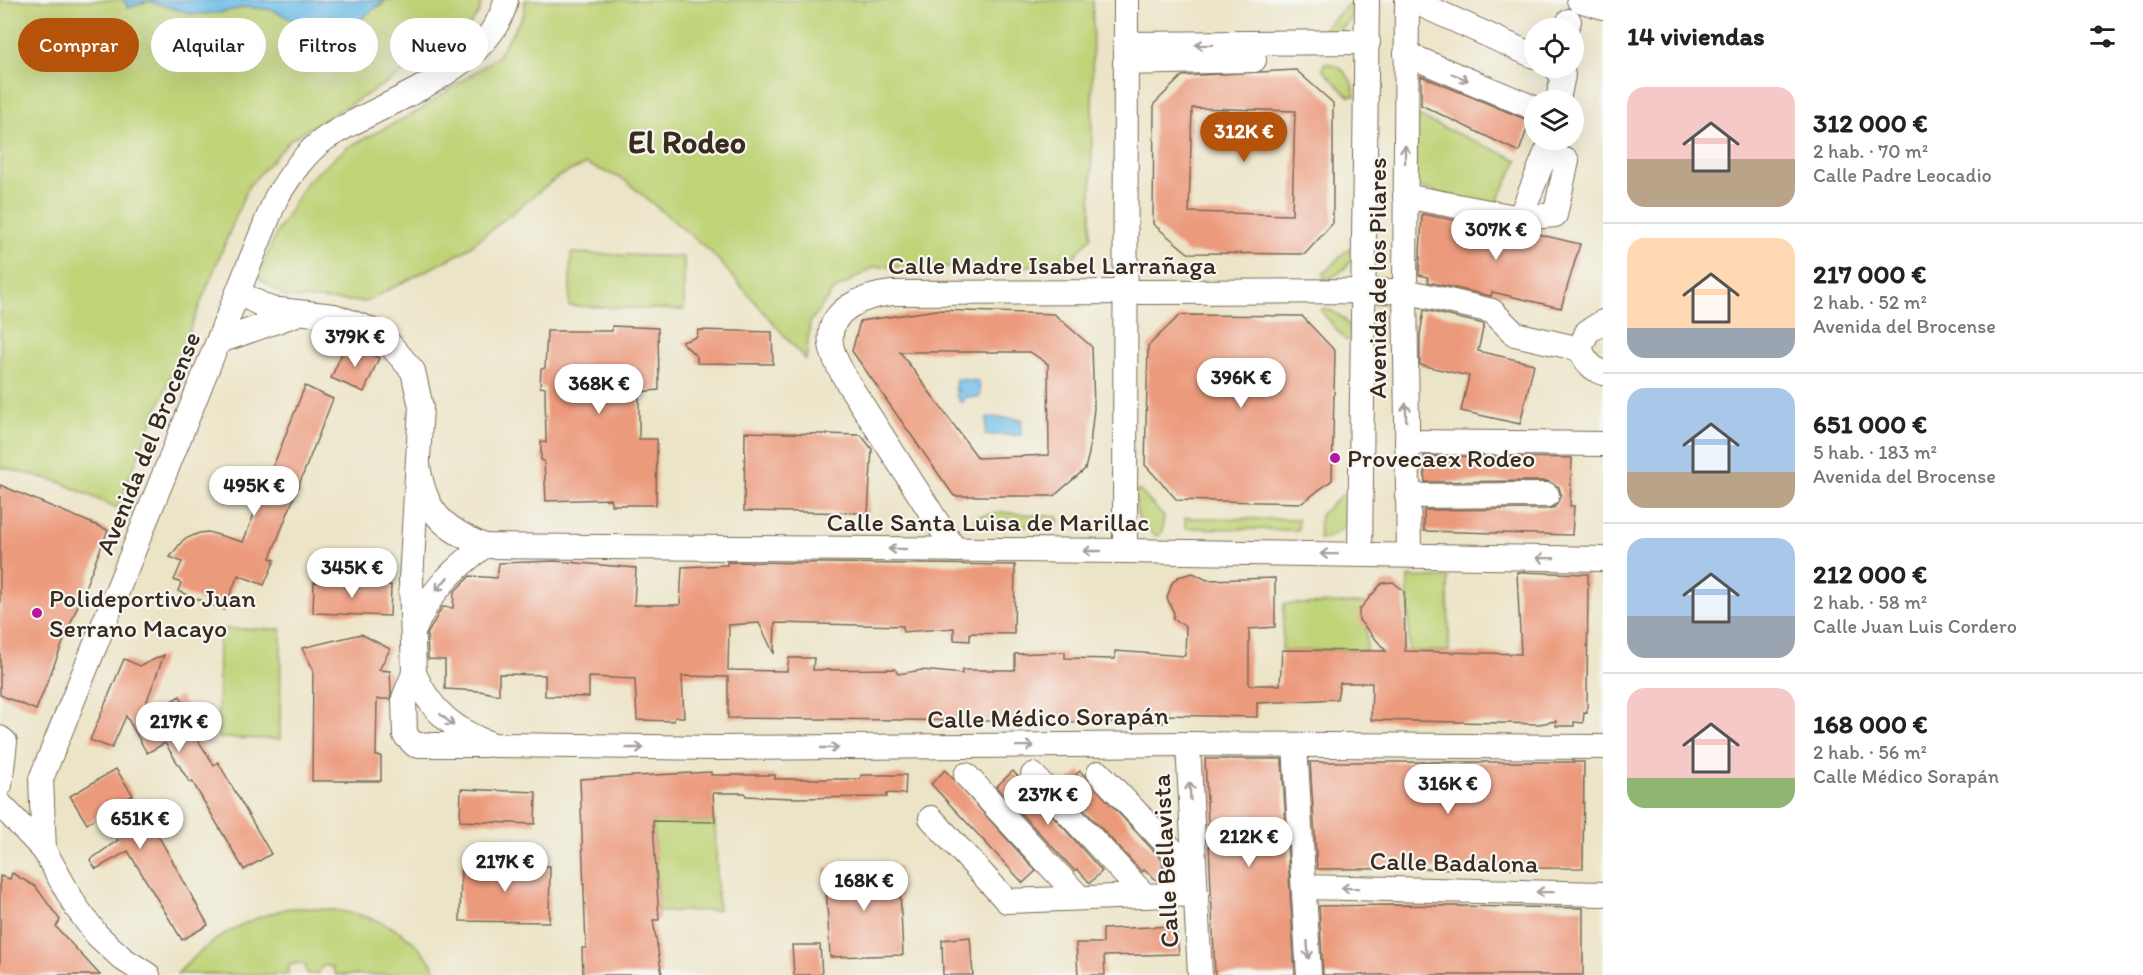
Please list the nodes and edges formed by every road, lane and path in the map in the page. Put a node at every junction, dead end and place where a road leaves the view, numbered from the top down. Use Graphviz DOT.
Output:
graph roads {
  1 [pos="506,0"];
  2 [pos="1126,0"];
  3 [pos="1367,0"];
  4 [pos="1409,0"];
  5 [pos="1603,7"];
  6 [pos="1572,17"];
  7 [pos="1367,50"];
  8 [pos="1524,52"];
  9 [pos="1125,53"];
  10 [pos="1406,54"];
  11 [pos="1524,104"];
  12 [pos="1405,196"];
  13 [pos="1520,218"];
  14 [pos="1405,291"];
  15 [pos="1125,292"];
  16 [pos="239,293"];
  17 [pos="1364,293"];
  18 [pos="299,313"];
  19 [pos="1603,322"];
  20 [pos="220,341"];
  21 [pos="1580,349"];
  22 [pos="1603,374"];
  23 [pos="1407,442"];
  24 [pos="1603,444"];
  25 [pos="418,465"];
  26 [pos="1547,495"];
  27 [pos="1407,496"];
  28 [pos="484,546"];
  29 [pos="955,550"];
  30 [pos="1125,551"];
  31 [pos="1360,554"];
  32 [pos="1409,555"];
  33 [pos="1603,559"];
  34 [pos="413,631"];
  35 [pos="414,673"];
  36 [pos="0,738"];
  37 [pos="1188,744"];
  38 [pos="493,745"];
  39 [pos="1294,745"];
  40 [pos="1603,747"];
  41 [pos="1099,773"];
  42 [pos="1034,775"];
  43 [pos="966,776"];
  44 [pos="0,785"];
  45 [pos="0,804"];
  46 [pos="931,818"];
  47 [pos="44,850"];
  48 [pos="1304,887"];
  49 [pos="1188,894"];
  50 [pos="1603,894"];
  51 [pos="1145,896"];
  52 [pos="1080,898"];
  53 [pos="148,975"];
  54 [pos="1200,975"];
  55 [pos="1309,975"];
  1 -- 16 [label="street, Avenida del Brocense"];
  2 -- 9 [label="street"];
  3 -- 7 [label="street, Avenida de los Pilares"];
  4 -- 8 [label="street"];
  4 -- 10 [label="street, Avenida de los Pilares"];
  5 -- 6 [label="street"];
  7 -- 9 [label="street"];
  7 -- 17 [label="street, Avenida de los Pilares"];
  9 -- 15 [label="street"];
  10 -- 11 [label="street, one-way"];
  12 -- 10 [label="street, Avenida de los Pilares, one-way"];
  12 -- 13 [label="street"];
  12 -- 14 [label="street, Avenida de los Pilares"];
  14 -- 17 [label="street, Calle Madre Isabel Larrañaga"];
  14 -- 21 [label="street, Calle Madre Isabel Larrañaga"];
  23 -- 14 [label="street, Avenida de los Pilares, one-way"];
  15 -- 17 [label="street, Calle Madre Isabel Larrañaga"];
  15 -- 29 [label="street, Calle Madre Isabel Larrañaga"];
  15 -- 30 [label="street"];
  16 -- 18 [label="street"];
  16 -- 20 [label="street, Avenida del Brocense"];
  17 -- 31 [label="street, Avenida de los Pilares"];
  18 -- 20 [label="street"];
  18 -- 25 [label="street"];
  19 -- 21 [label="street"];
  20 -- 47 [label="street, Avenida del Brocense"];
  21 -- 22 [label="street"];
  23 -- 24 [label="street"];
  23 -- 27 [label="street, Avenida de los Pilares"];
  25 -- 28 [label="street, Calle Santa Luisa de Marillac"];
  25 -- 34 [label="street"];
  26 -- 27 [label="street"];
  27 -- 32 [label="street, Avenida de los Pilares"];
  29 -- 28 [label="street, Calle Santa Luisa de Marillac, one-way"];
  28 -- 34 [label="street, one-way"];
  30 -- 29 [label="street, Calle Santa Luisa de Marillac, one-way"];
  31 -- 30 [label="street, Calle Santa Luisa de Marillac, one-way"];
  31 -- 32 [label="street, Calle Santa Luisa de Marillac"];
  33 -- 32 [label="street, Calle Santa Luisa de Marillac, one-way"];
  34 -- 35 [label="street"];
  35 -- 38 [label="street, Calle Médico Sorapán, one-way"];
  35 -- 38 [label="street, Calle Médico Sorapán"];
  36 -- 44 [label="street"];
  38 -- 37 [label="street, Calle Médico Sorapán, one-way"];
  37 -- 39 [label="street, Calle Médico Sorapán"];
  49 -- 37 [label="street, Calle Bellavista, one-way"];
  39 -- 40 [label="street, Calle Médico Sorapán"];
  39 -- 48 [label="street"];
  41 -- 49 [label="street"];
  42 -- 51 [label="street"];
  43 -- 52 [label="street"];
  45 -- 47 [label="street"];
  46 -- 52 [label="street"];
  47 -- 53 [label="street, Avenida del Brocense"];
  50 -- 48 [label="street, Calle Badalona, one-way"];
  48 -- 55 [label="street, one-way"];
  49 -- 51 [label="street"];
  49 -- 54 [label="street, Calle Bellavista"];
  51 -- 52 [label="street"];
}
